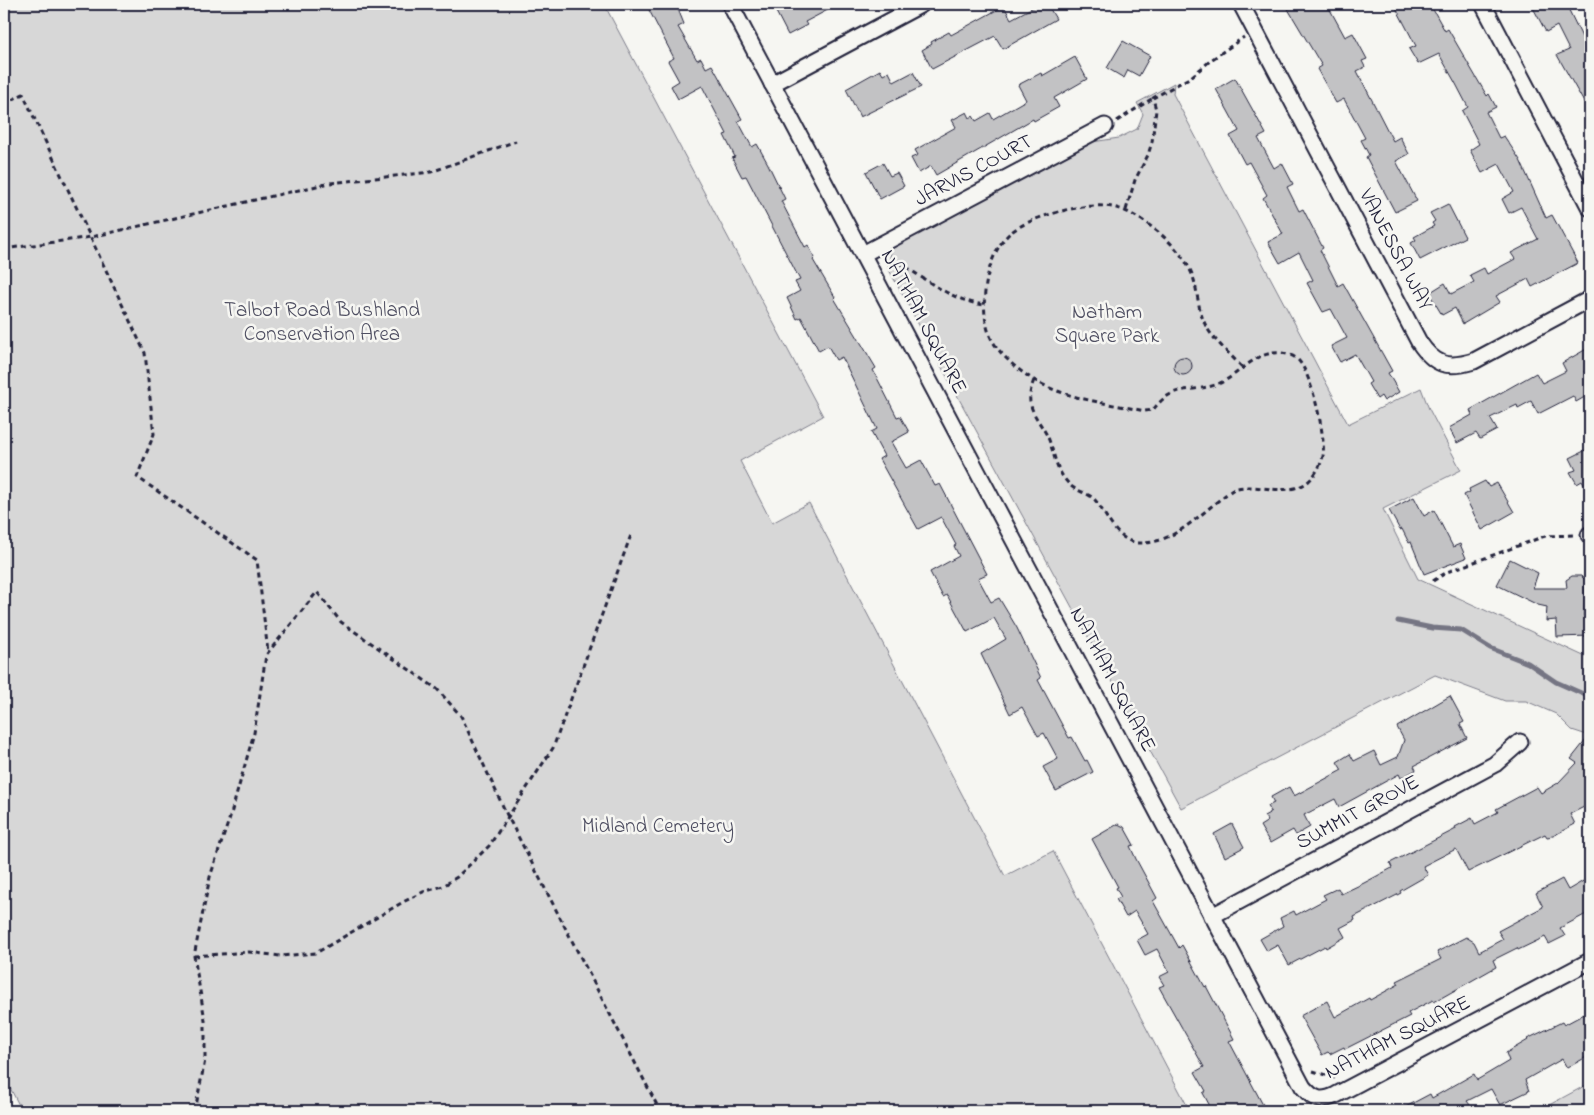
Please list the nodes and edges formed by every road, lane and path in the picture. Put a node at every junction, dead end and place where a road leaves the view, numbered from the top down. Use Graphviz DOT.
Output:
graph roads {
  1 [pos="730,4"];
  2 [pos="922,4"];
  3 [pos="1241,4"];
  4 [pos="1482,4"];
  5 [pos="1255,30"];
  6 [pos="772,84"];
  7 [pos="1153,98"];
  8 [pos="4,104"];
  9 [pos="1106,126"];
  10 [pos="516,141"];
  11 [pos="1590,208"];
  12 [pos="1126,210"];
  13 [pos="91,237"];
  14 [pos="4,250"];
  15 [pos="863,254"];
  16 [pos="886,261"];
  17 [pos="1590,299"];
  18 [pos="985,305"];
  19 [pos="1242,367"];
  20 [pos="1034,380"];
  21 [pos="1590,534"];
  22 [pos="630,535"];
  23 [pos="1433,581"];
  24 [pos="268,653"];
  25 [pos="1520,742"];
  26 [pos="508,815"];
  27 [pos="1212,916"];
  28 [pos="194,956"];
  29 [pos="1590,961"];
  30 [pos="1308,1069"];
  31 [pos="1338,1078"];
  32 [pos="195,1111"];
  33 [pos="660,1111"];
  1 -- 6 [label="street, NATHAM SQUARE"];
  2 -- 6 [label="street"];
  3 -- 5 [label="street, VANESSA WAY"];
  4 -- 11 [label="street"];
  5 -- 7 [label="path"];
  5 -- 17 [label="street, VANESSA WAY"];
  6 -- 15 [label="street, NATHAM SQUARE"];
  7 -- 9 [label="path"];
  7 -- 12 [label="path"];
  8 -- 13 [label="path"];
  9 -- 15 [label="street, JARVIS COURT"];
  10 -- 13 [label="path"];
  12 -- 18 [label="path"];
  12 -- 19 [label="path"];
  13 -- 14 [label="path"];
  13 -- 24 [label="path"];
  15 -- 27 [label="street, NATHAM SQUARE"];
  16 -- 18 [label="path"];
  18 -- 20 [label="path"];
  19 -- 20 [label="path"];
  19 -- 20 [label="path"];
  21 -- 23 [label="path"];
  22 -- 26 [label="path"];
  24 -- 26 [label="path"];
  24 -- 28 [label="path"];
  25 -- 27 [label="street, SUMMIT GROVE"];
  26 -- 28 [label="path"];
  26 -- 33 [label="path"];
  27 -- 29 [label="street, NATHAM SQUARE"];
  28 -- 32 [label="path"];
  30 -- 31 [label="path"];
}
